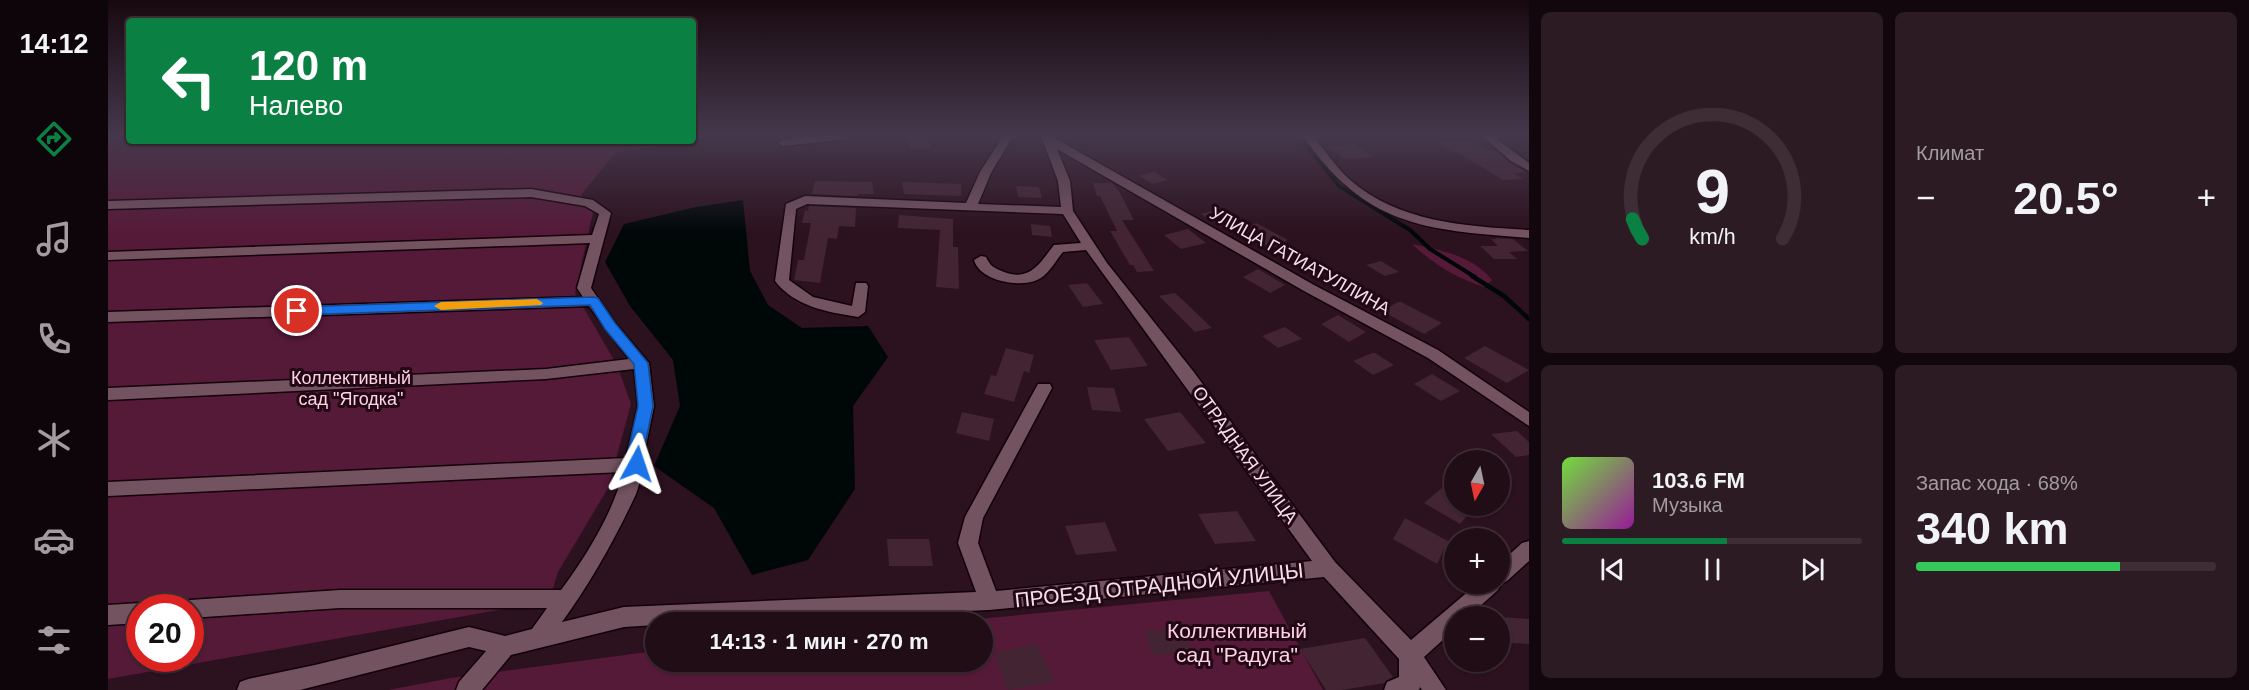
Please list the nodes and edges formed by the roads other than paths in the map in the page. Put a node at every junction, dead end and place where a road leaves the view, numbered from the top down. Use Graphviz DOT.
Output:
graph roads {
  1 [pos="989,168"];
  2 [pos="1059,168"];
  3 [pos="1100,168"];
  4 [pos="1335,168"];
  5 [pos="108,205"];
  6 [pos="970,207"];
  7 [pos="1067,211"];
  8 [pos="1529,234"];
  9 [pos="598,239"];
  10 [pos="1090,246"];
  11 [pos="108,256"];
  12 [pos="981,260"];
  13 [pos="861,286"];
  14 [pos="593,301"];
  15 [pos="108,317"];
  16 [pos="641,363"];
  17 [pos="1044,388"];
  18 [pos="108,394"];
  19 [pos="1529,420"];
  20 [pos="635,464"];
  21 [pos="108,489"];
  22 [pos="1529,549"];
  23 [pos="1510,566"];
  24 [pos="1328,568"];
  25 [pos="1480,594"];
  26 [pos="567,599"];
  27 [pos="989,601"];
  28 [pos="204,608"];
  29 [pos="126,614"];
  30 [pos="108,615"];
  31 [pos="538,638"];
  32 [pos="505,646"];
  33 [pos="1410,656"];
  34 [pos="248,690"];
  35 [pos="467,690"];
  36 [pos="1395,690"];
  37 [pos="1435,690"];
  1 -- 6 [label="street"];
  2 -- 7 [label="street, ОТРАДНАЯ УЛИЦА"];
  3 -- 19 [label="street, УЛИЦА ГАТИАТУЛЛИНА"];
  4 -- 8 [label="street"];
  5 -- 9 [label="street"];
  6 -- 7 [label="street"];
  6 -- 13 [label="street"];
  7 -- 10 [label="street, ОТРАДНАЯ УЛИЦА"];
  9 -- 11 [label="street"];
  9 -- 14 [label="street"];
  10 -- 12 [label="street"];
  10 -- 24 [label="street, ОТРАДНАЯ УЛИЦА"];
  14 -- 15 [label="street"];
  14 -- 16 [label="street"];
  16 -- 18 [label="street"];
  16 -- 20 [label="street"];
  17 -- 27 [label="street, ПРОЕЗД ОТРАДНОЙ УЛИЦЫ"];
  20 -- 21 [label="street"];
  20 -- 26 [label="street"];
  22 -- 23 [label="street"];
  24 -- 27 [label="street, ПРОЕЗД ОТРАДНОЙ УЛИЦЫ"];
  24 -- 33 [label="street, ОТРАДНАЯ УЛИЦА"];
  25 -- 33 [label="street"];
  26 -- 28 [label="street"];
  26 -- 31 [label="street"];
  27 -- 31 [label="street, ПРОЕЗД ОТРАДНОЙ УЛИЦЫ"];
  29 -- 30 [label="street"];
  31 -- 32 [label="street, ПРОЕЗД ОТРАДНОЙ УЛИЦЫ"];
  32 -- 34 [label="street"];
  32 -- 35 [label="street"];
  33 -- 36 [label="street"];
  33 -- 37 [label="street, ОТРАДНАЯ УЛИЦА"];
}
